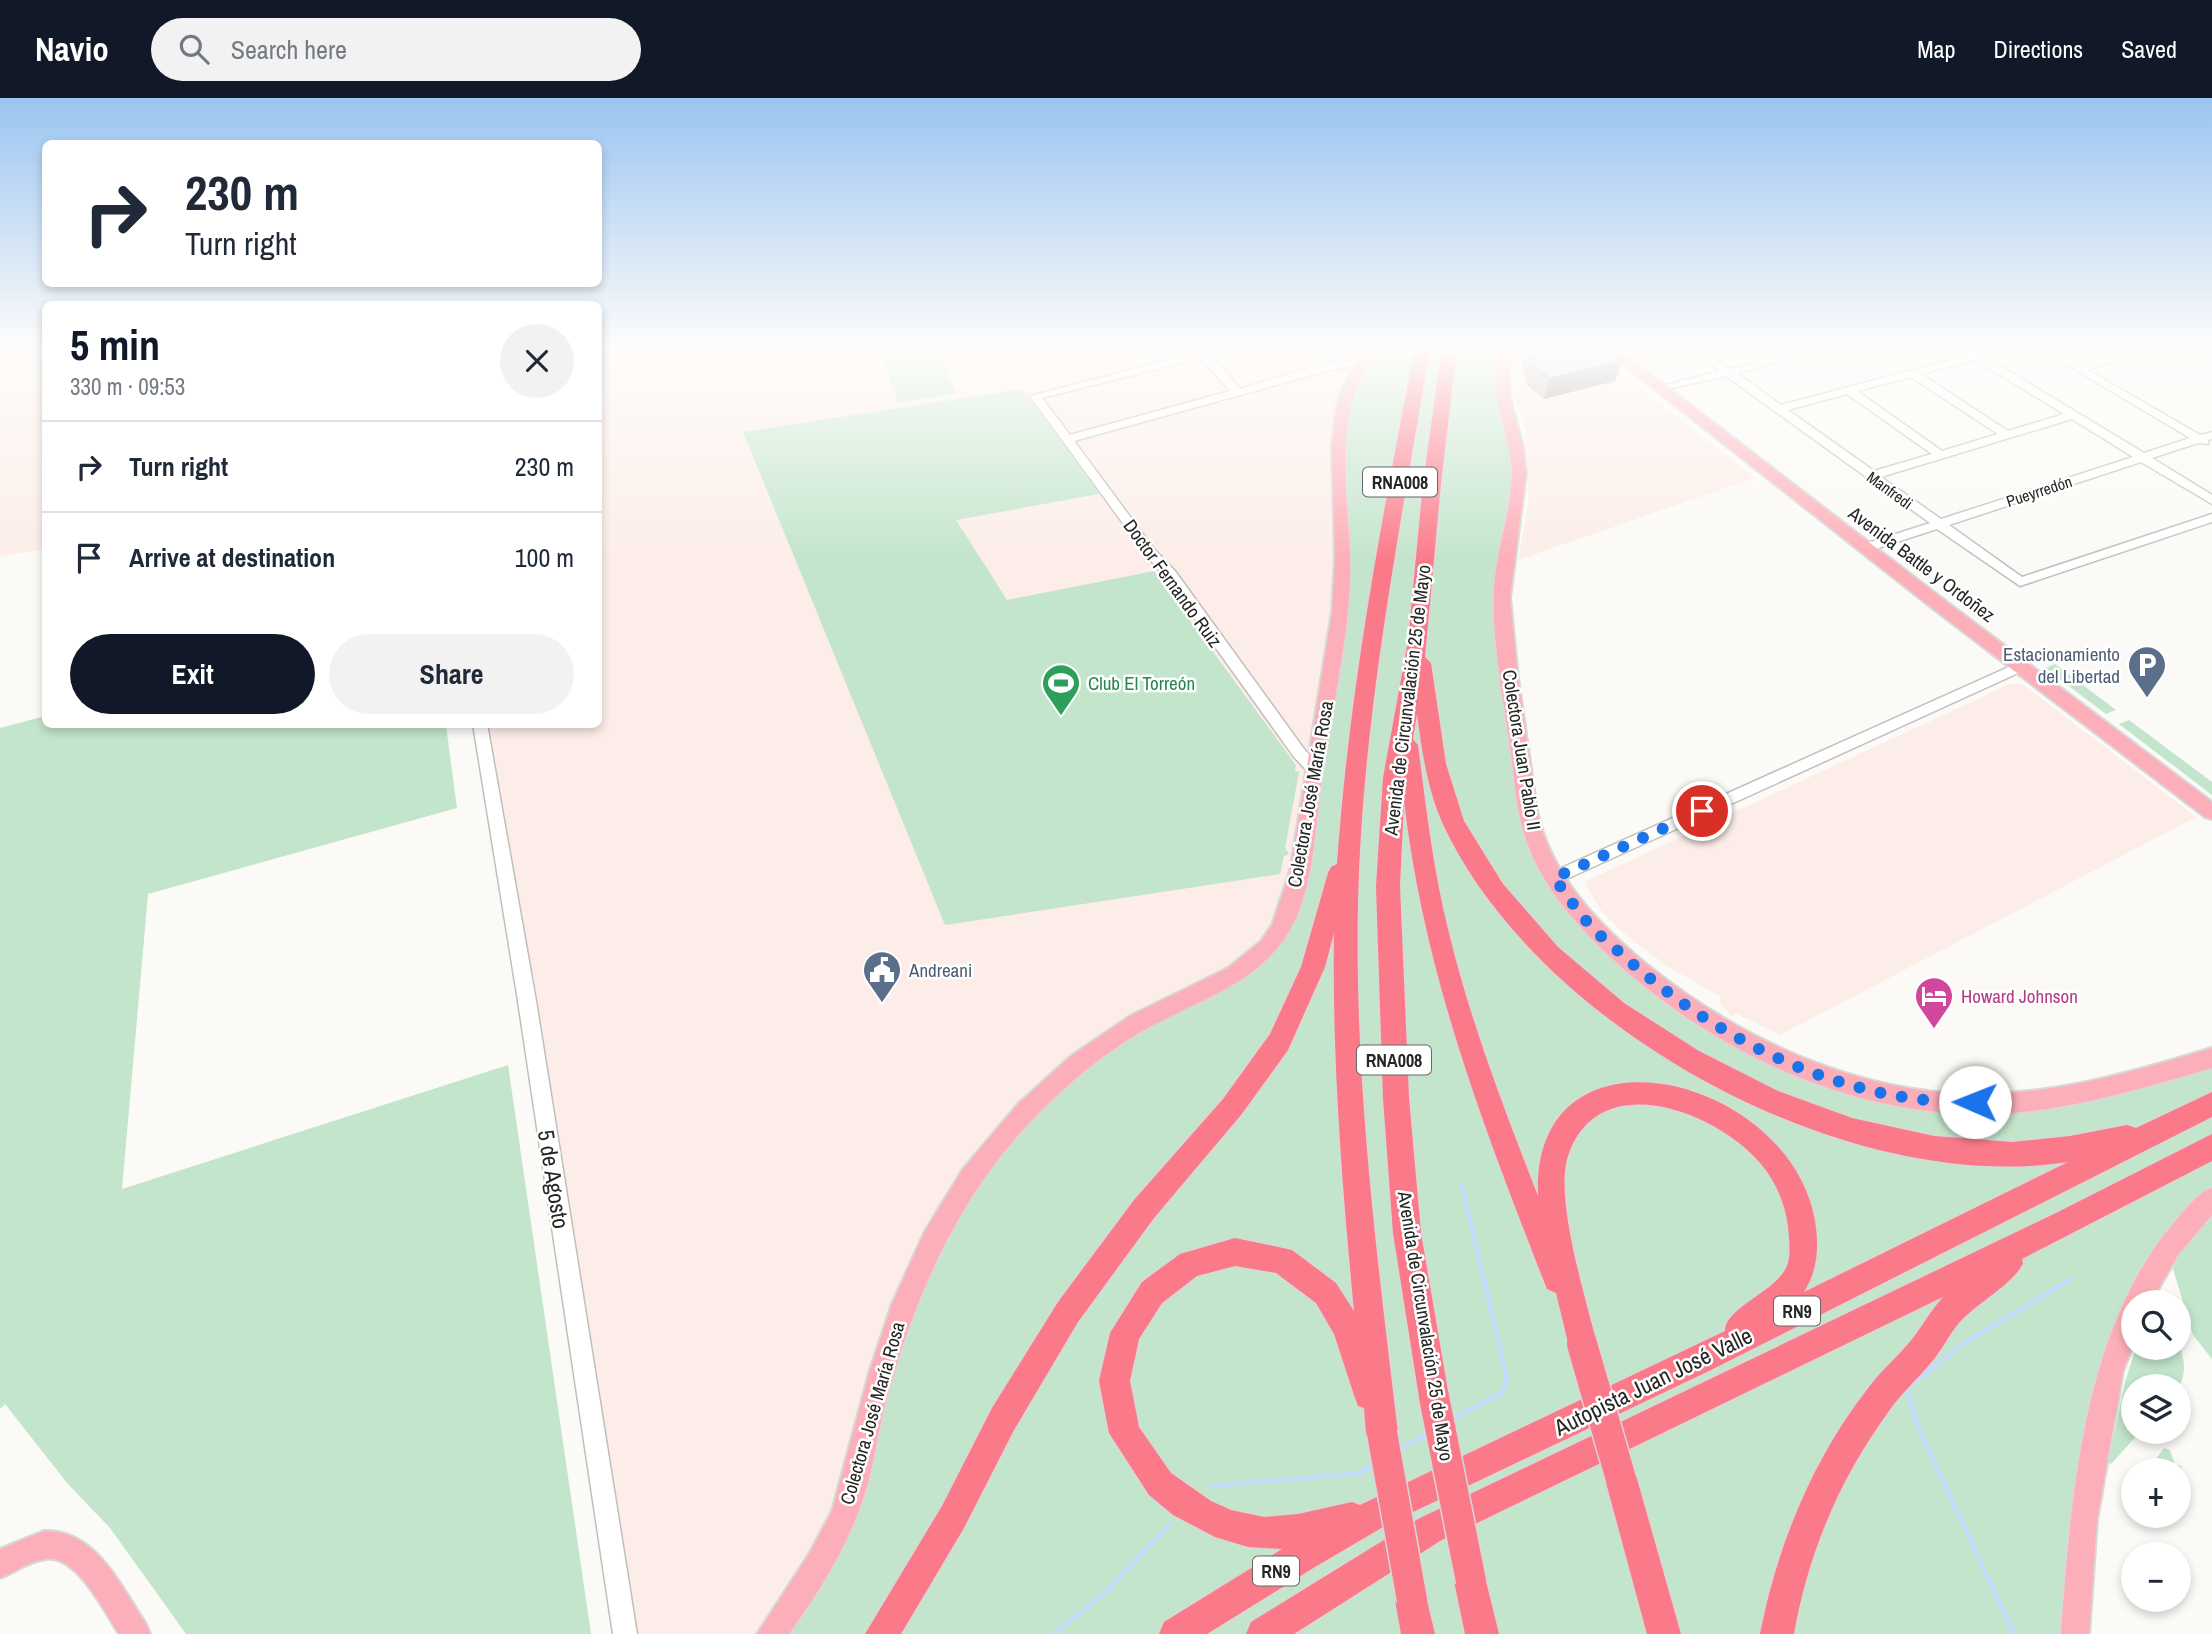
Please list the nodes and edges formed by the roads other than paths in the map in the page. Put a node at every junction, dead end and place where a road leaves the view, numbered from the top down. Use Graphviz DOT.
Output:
graph roads {
  1 [pos="1051,419"];
  2 [pos="1142,419"];
  3 [pos="1342,419"];
  4 [pos="1410,419"];
  5 [pos="1440,419"];
  6 [pos="1510,419"];
  7 [pos="1700,419"];
  8 [pos="1791,419"];
  9 [pos="1889,419"];
  10 [pos="1982,419"];
  11 [pos="2061,419"];
  12 [pos="2079,419"];
  13 [pos="2172,419"];
  14 [pos="2007,435"];
  15 [pos="2206,437"];
  16 [pos="1066,440"];
  17 [pos="2212,447"];
  18 [pos="1942,456"];
  19 [pos="2143,458"];
  20 [pos="1871,476"];
  21 [pos="2212,500"];
  22 [pos="2212,518"];
  23 [pos="1938,523"];
  24 [pos="1865,548"];
  25 [pos="1418,641"];
  26 [pos="2022,666"];
  27 [pos="1406,721"];
  28 [pos="481,728"];
  29 [pos="1314,769"];
  30 [pos="2212,811"];
  31 [pos="1350,826"];
  32 [pos="1554,878"];
  33 [pos="2212,1058"];
  34 [pos="2212,1104"];
  35 [pos="2168,1128"];
  36 [pos="2212,1147"];
  37 [pos="2212,1199"];
  38 [pos="2066,1223"];
  39 [pos="2144,1290"];
  40 [pos="1582,1344"];
  41 [pos="2121,1344"];
  42 [pos="1700,1359"];
  43 [pos="1382,1433"];
  44 [pos="1621,1479"];
  45 [pos="1379,1512"];
  46 [pos="0,1564"];
  47 [pos="1268,1632"];
  48 [pos="136,1634"];
  49 [pos="625,1634"];
  50 [pos="771,1634"];
  51 [pos="882,1634"];
  52 [pos="1176,1634"];
  53 [pos="1418,1634"];
  54 [pos="1482,1634"];
  55 [pos="1650,1634"];
  56 [pos="1664,1634"];
  57 [pos="1777,1634"];
  58 [pos="2075,1634"];
  1 -- 16 [label="street, Doctor Fernando Ruiz"];
  2 -- 16 [label="street"];
  3 -- 29 [label="main road, Colectora José María Rosa"];
  4 -- 31 [label="highway, Avenida de Circunvalación 25 de Mayo / RNA008"];
  5 -- 25 [label="highway, Avenida de Circunvalación 25 de Mayo / RNA008"];
  6 -- 32 [label="main road, Colectora Juan Pablo II"];
  7 -- 24 [label="main road, Avenida Battle y Ordoñez"];
  8 -- 20 [label="street, Manfredi"];
  9 -- 18 [label="street"];
  10 -- 14 [label="street"];
  11 -- 14 [label="street"];
  12 -- 19 [label="street"];
  13 -- 15 [label="street"];
  14 -- 18 [label="street"];
  15 -- 17 [label="street"];
  15 -- 19 [label="street, Pueyrredón"];
  16 -- 29 [label="street, Doctor Fernando Ruiz"];
  18 -- 20 [label="street"];
  19 -- 21 [label="street"];
  19 -- 23 [label="street, Pueyrredón"];
  20 -- 23 [label="street, Manfredi"];
  22 -- 23 [label="street, Manfredi"];
  23 -- 24 [label="street, Pueyrredón"];
  24 -- 26 [label="main road, Avenida Battle y Ordoñez"];
  25 -- 27 [label="highway, Avenida de Circunvalación 25 de Mayo / RNA008"];
  25 -- 35 [label="highway"];
  26 -- 30 [label="main road, Avenida Battle y Ordoñez"];
  26 -- 32 [label="street"];
  27 -- 40 [label="highway"];
  27 -- 54 [label="highway, Avenida de Circunvalación 25 de Mayo / RNA008, bridge"];
  28 -- 49 [label="street, 5 de Agosto"];
  29 -- 50 [label="main road, Colectora José María Rosa"];
  31 -- 43 [label="highway, Avenida de Circunvalación 25 de Mayo / RNA008"];
  31 -- 51 [label="highway"];
  32 -- 33 [label="main road, Colectora Juan Pablo II"];
  34 -- 35 [label="highway, Autopista Juan José Valle / RN9"];
  35 -- 42 [label="highway, Autopista Juan José Valle / RN9"];
  36 -- 38 [label="highway, Autopista Juan José Valle / RN9"];
  37 -- 39 [label="main road"];
  38 -- 47 [label="highway, Autopista Juan José Valle / RN9"];
  38 -- 57 [label="highway"];
  40 -- 42 [label="highway"];
  40 -- 44 [label="highway, bridge"];
  41 -- 58 [label="main road"];
  42 -- 45 [label="highway, Autopista Juan José Valle / RN9"];
  43 -- 45 [label="highway"];
  43 -- 53 [label="highway, Avenida de Circunvalación 25 de Mayo / RNA008, bridge"];
  44 -- 55 [label="highway"];
  44 -- 56 [label="highway"];
  45 -- 52 [label="highway, Autopista Juan José Valle / RN9"];
  46 -- 48 [label="main road"];
}
